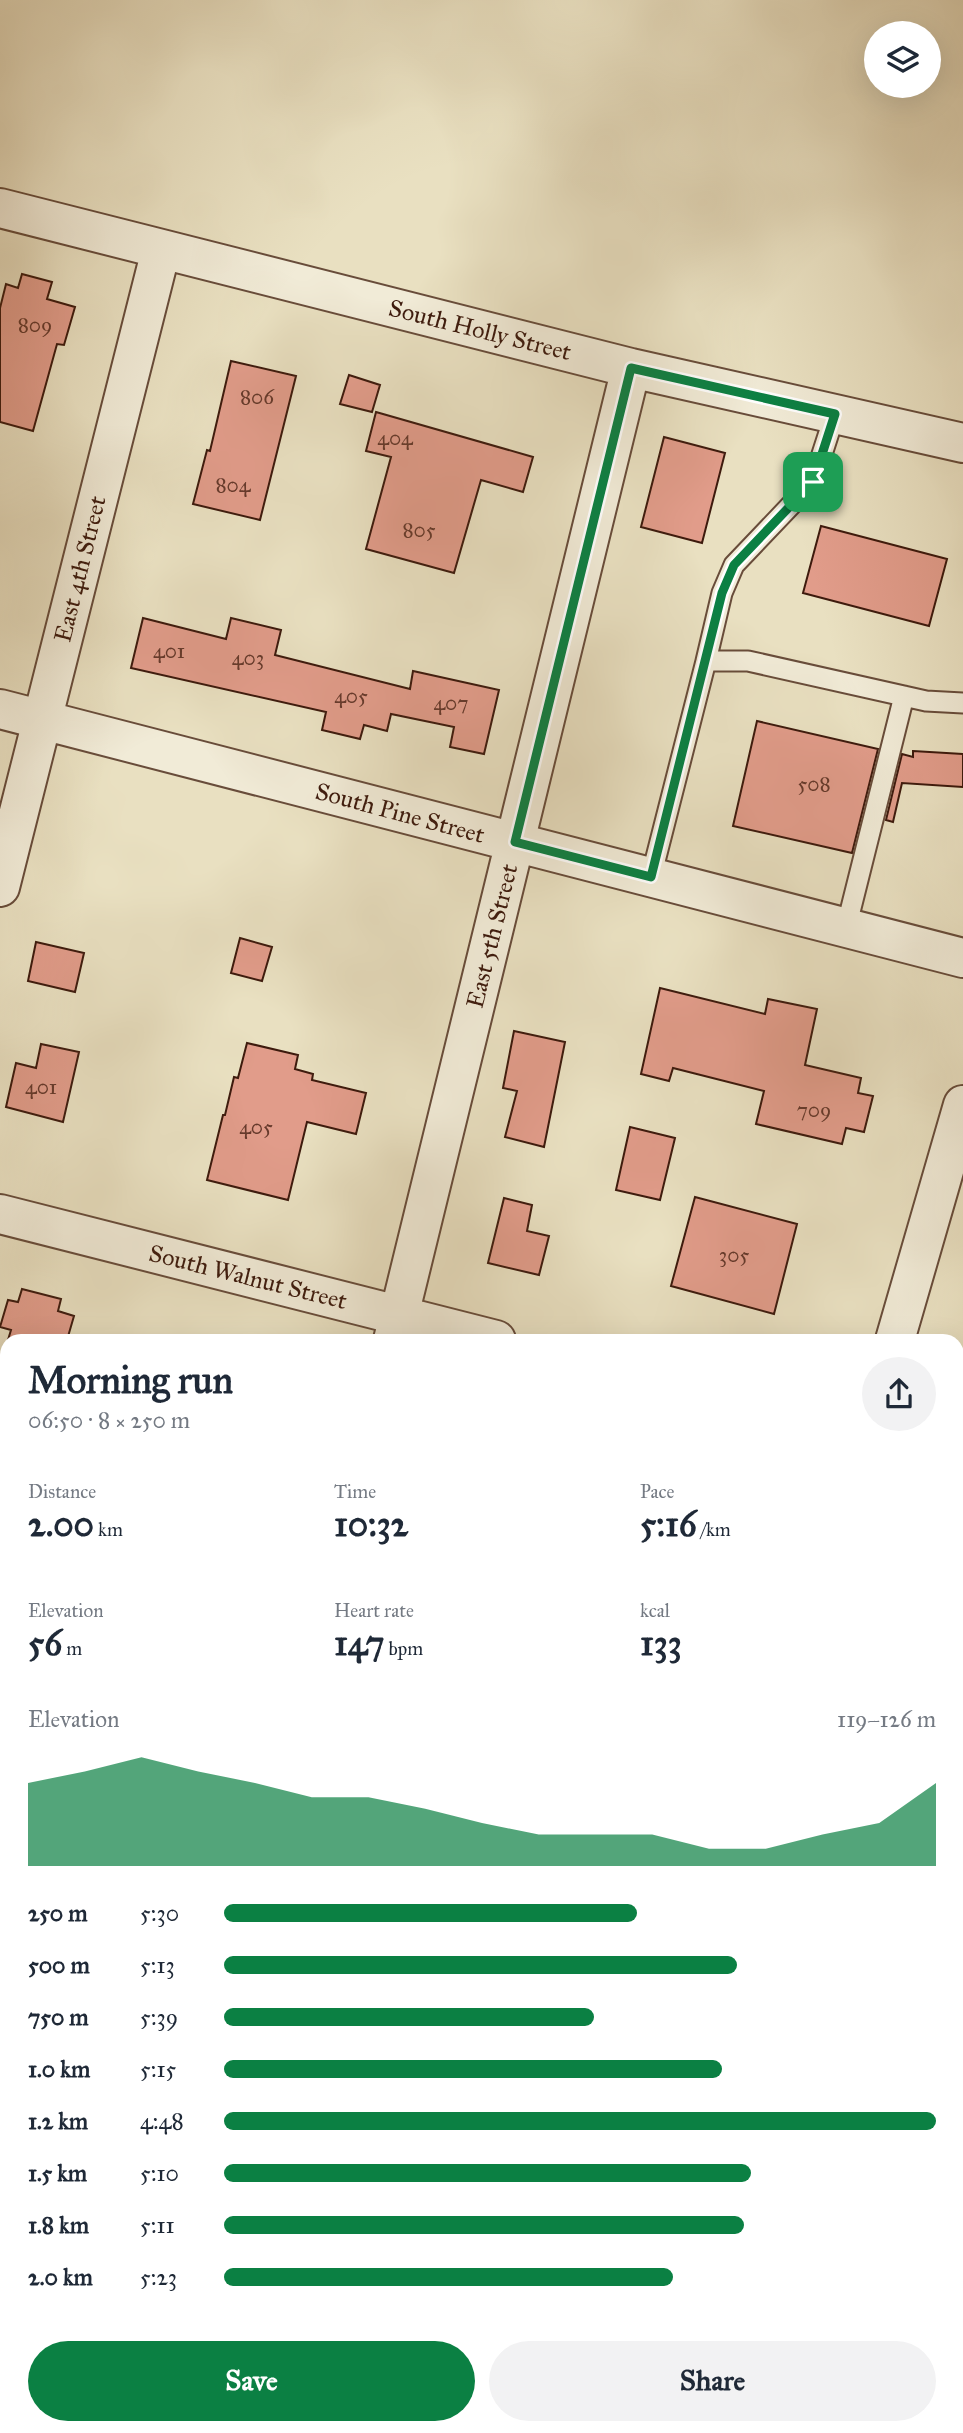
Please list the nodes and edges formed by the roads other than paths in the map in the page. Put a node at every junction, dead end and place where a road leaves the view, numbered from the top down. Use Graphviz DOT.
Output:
graph roads {
  1 [pos="0,208"];
  2 [pos="161,250"];
  3 [pos="631,368"];
  4 [pos="835,414"];
  5 [pos="963,443"];
  6 [pos="706,661"];
  7 [pos="904,696"];
  8 [pos="963,703"];
  9 [pos="0,709"];
  10 [pos="42,719"];
  11 [pos="515,842"];
  12 [pos="651,877"];
  13 [pos="0,887"];
  14 [pos="846,928"];
  15 [pos="963,958"];
  16 [pos="963,1104"];
  17 [pos="0,1214"];
  18 [pos="397,1328"];
  19 [pos="446,1334"];
  20 [pos="897,1334"];
  1 -- 2 [label="street, South Holly Street"];
  2 -- 3 [label="street, South Holly Street"];
  2 -- 10 [label="street, East 4th Street"];
  3 -- 4 [label="street, South Holly Street"];
  3 -- 11 [label="street, East 5th Street"];
  4 -- 5 [label="street, South Holly Street"];
  4 -- 6 [label="lane"];
  6 -- 7 [label="lane"];
  6 -- 12 [label="lane"];
  7 -- 8 [label="lane"];
  7 -- 14 [label="lane"];
  9 -- 10 [label="street, South Pine Street"];
  10 -- 11 [label="street, South Pine Street"];
  10 -- 13 [label="street, East 4th Street"];
  11 -- 12 [label="street, South Pine Street"];
  11 -- 18 [label="street, East 5th Street"];
  12 -- 14 [label="street, South Pine Street"];
  14 -- 15 [label="street, South Pine Street"];
  16 -- 20 [label="street"];
  17 -- 18 [label="street, South Walnut Street"];
  18 -- 19 [label="street, South Walnut Street"];
}
